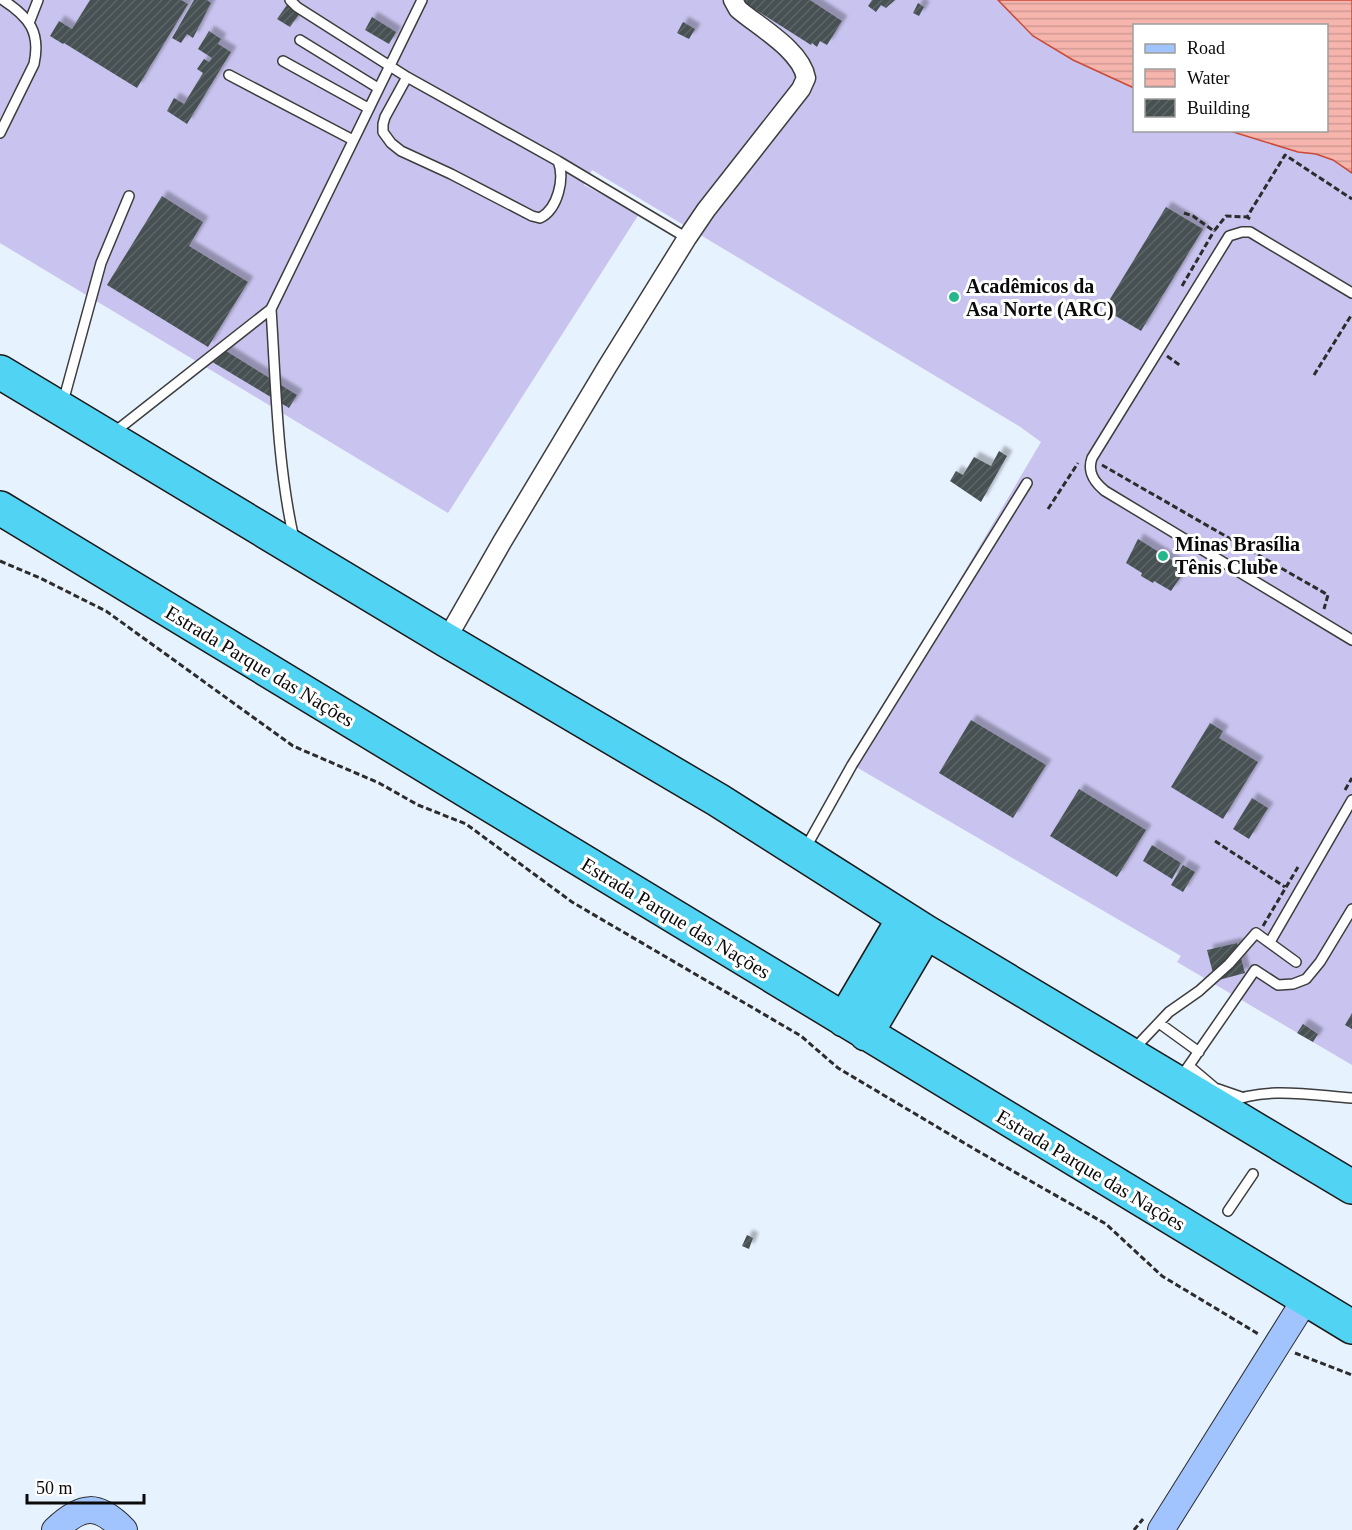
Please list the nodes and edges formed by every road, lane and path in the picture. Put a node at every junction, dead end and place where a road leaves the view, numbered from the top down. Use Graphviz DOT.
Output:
graph roads {
  1 [pos="3,0"];
  2 [pos="38,0"];
  3 [pos="290,0"];
  4 [pos="422,0"];
  5 [pos="733,0"];
  6 [pos="29,23"];
  7 [pos="300,40"];
  8 [pos="283,61"];
  9 [pos="389,65"];
  10 [pos="229,75"];
  11 [pos="407,77"];
  12 [pos="378,88"];
  13 [pos="368,108"];
  14 [pos="0,133"];
  15 [pos="353,140"];
  16 [pos="558,161"];
  17 [pos="129,196"];
  18 [pos="1352,199"];
  19 [pos="1184,213"];
  20 [pos="1247,217"];
  21 [pos="1257,223"];
  22 [pos="687,238"];
  23 [pos="1352,293"];
  24 [pos="271,309"];
  25 [pos="1352,314"];
  26 [pos="1165,355"];
  27 [pos="1181,366"];
  28 [pos="0,372"];
  29 [pos="1314,375"];
  30 [pos="61,409"];
  31 [pos="108,437"];
  32 [pos="1100,463"];
  33 [pos="1028,483"];
  34 [pos="0,508"];
  35 [pos="296,550"];
  36 [pos="0,561"];
  37 [pos="1324,611"];
  38 [pos="446,640"];
  39 [pos="1352,640"];
  40 [pos="1352,800"];
  41 [pos="1215,842"];
  42 [pos="802,854"];
  43 [pos="1285,886"];
  44 [pos="1352,909"];
  45 [pos="915,925"];
  46 [pos="1270,942"];
  47 [pos="1296,962"];
  48 [pos="1160,1023"];
  49 [pos="855,1027"];
  50 [pos="1199,1052"];
  51 [pos="1129,1054"];
  52 [pos="1183,1075"];
  53 [pos="1352,1098"];
  54 [pos="1230,1102"];
  55 [pos="1253,1174"];
  56 [pos="1352,1188"];
  57 [pos="1228,1212"];
  58 [pos="1305,1300"];
  59 [pos="1352,1327"];
  60 [pos="1277,1345"];
  61 [pos="1352,1375"];
  62 [pos="55,1530"];
  63 [pos="124,1530"];
  64 [pos="1161,1530"];
  1 -- 6 [label="lane"];
  2 -- 6 [label="lane"];
  3 -- 9 [label="lane"];
  4 -- 9 [label="lane"];
  5 -- 22 [label="street"];
  6 -- 14 [label="lane"];
  7 -- 12 [label="lane"];
  8 -- 13 [label="lane"];
  9 -- 11 [label="lane"];
  9 -- 12 [label="lane"];
  10 -- 15 [label="lane"];
  11 -- 16 [label="lane"];
  11 -- 16 [label="lane"];
  12 -- 13 [label="lane"];
  13 -- 15 [label="lane"];
  15 -- 24 [label="lane"];
  16 -- 22 [label="lane"];
  17 -- 30 [label="lane"];
  18 -- 20 [label="path"];
  19 -- 20 [label="path"];
  20 -- 21 [label="path"];
  22 -- 38 [label="street"];
  23 -- 39 [label="lane"];
  24 -- 31 [label="lane"];
  24 -- 35 [label="lane"];
  25 -- 29 [label="path"];
  26 -- 27 [label="path"];
  28 -- 30 [label="highway"];
  30 -- 31 [label="highway"];
  31 -- 35 [label="highway"];
  32 -- 37 [label="path"];
  33 -- 42 [label="lane"];
  34 -- 49 [label="highway, Estrada Parque das Nações"];
  35 -- 38 [label="highway"];
  36 -- 60 [label="path"];
  38 -- 42 [label="highway"];
  40 -- 46 [label="lane"];
  41 -- 43 [label="path"];
  42 -- 45 [label="highway"];
  44 -- 50 [label="lane"];
  45 -- 49 [label="highway"];
  45 -- 51 [label="highway"];
  46 -- 47 [label="lane"];
  46 -- 48 [label="lane"];
  48 -- 50 [label="lane"];
  48 -- 51 [label="lane"];
  49 -- 58 [label="highway, Estrada Parque das Nações"];
  50 -- 52 [label="lane"];
  51 -- 52 [label="highway"];
  52 -- 54 [label="highway"];
  53 -- 54 [label="lane"];
  54 -- 56 [label="highway"];
  55 -- 57 [label="lane"];
  58 -- 59 [label="highway, Estrada Parque das Nações"];
  58 -- 60 [label="street"];
  60 -- 61 [label="path"];
  60 -- 64 [label="street"];
  62 -- 63 [label="street"];
}
